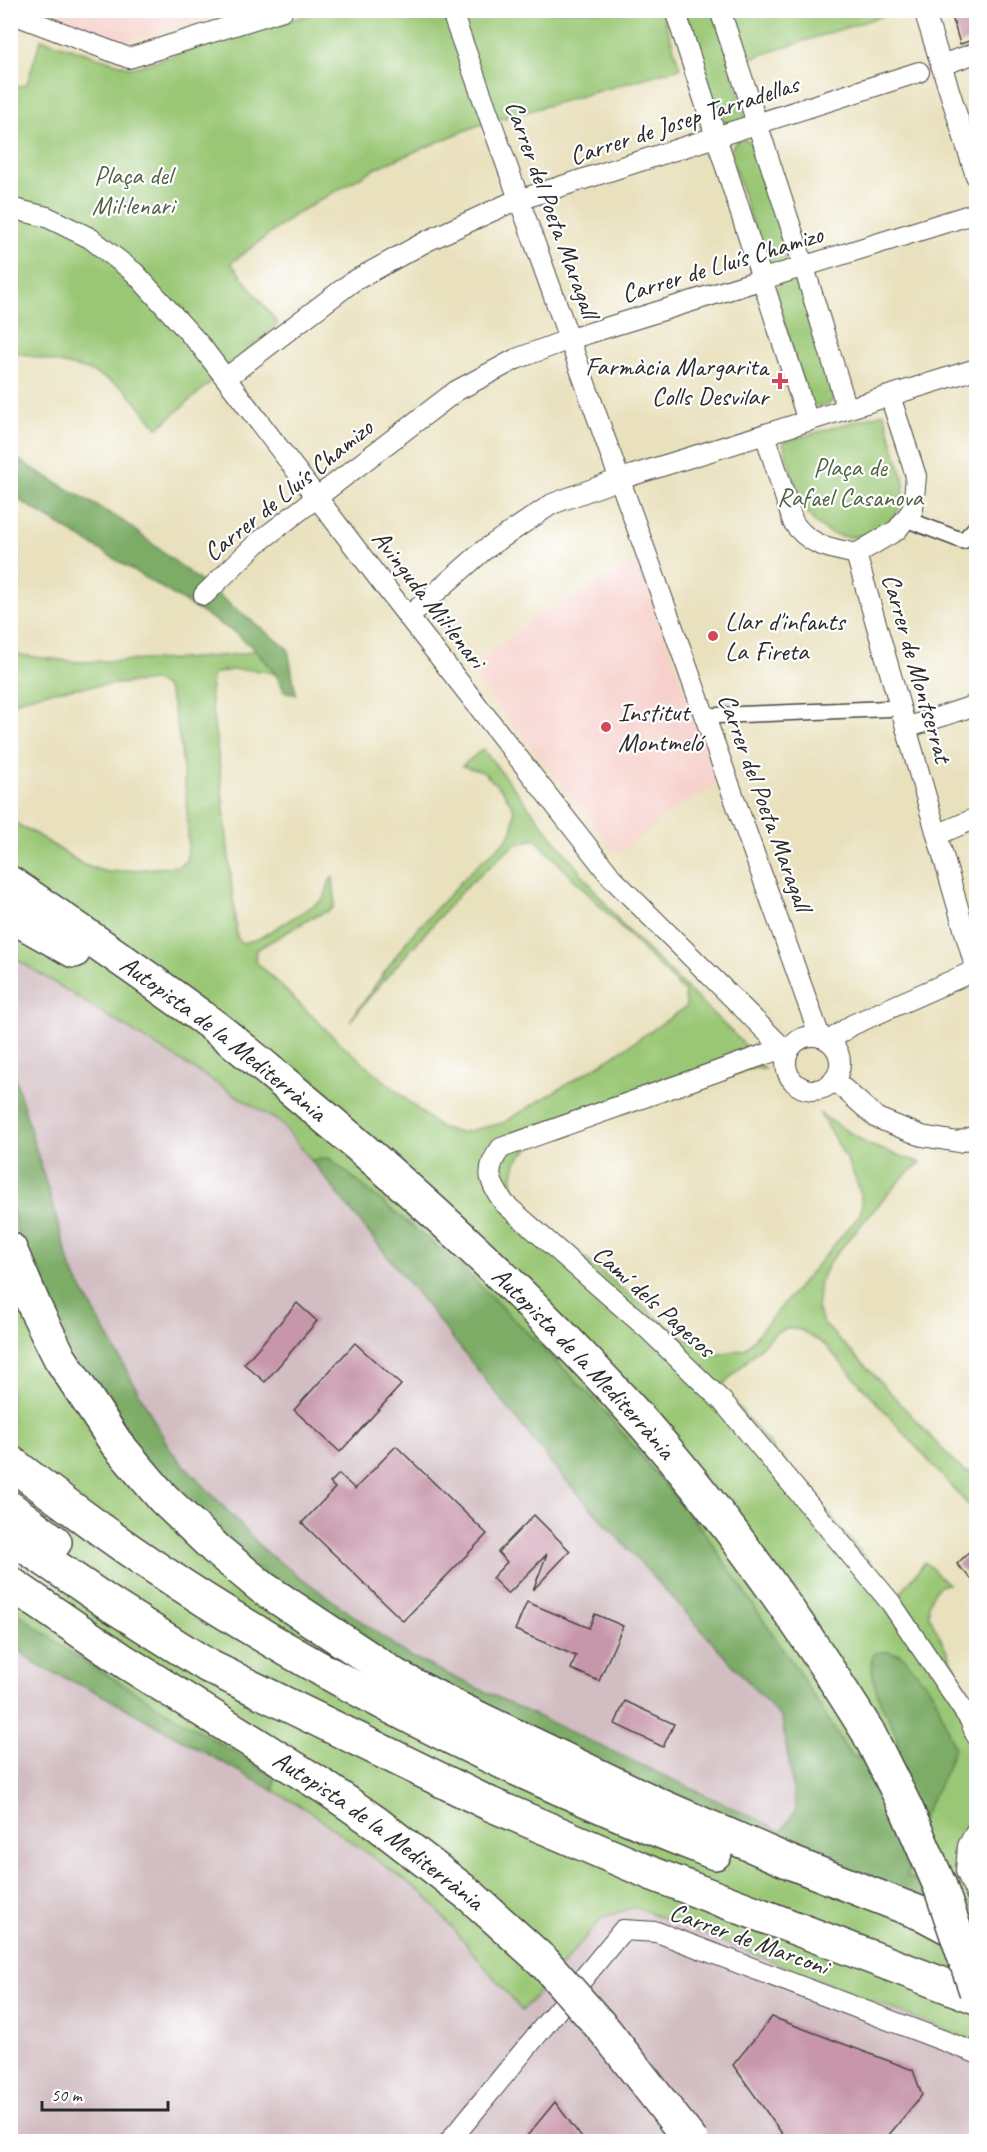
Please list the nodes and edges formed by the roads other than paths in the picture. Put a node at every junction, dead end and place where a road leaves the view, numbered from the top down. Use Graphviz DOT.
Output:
graph roads {
  1 [pos="451,10"];
  2 [pos="675,10"];
  3 [pos="720,10"];
  4 [pos="924,10"];
  5 [pos="282,11"];
  6 [pos="10,13"];
  7 [pos="976,53"];
  8 [pos="941,65"];
  9 [pos="920,72"];
  10 [pos="758,124"];
  11 [pos="716,138"];
  12 [pos="976,176"];
  13 [pos="520,201"];
  14 [pos="10,208"];
  15 [pos="976,213"];
  16 [pos="804,267"];
  17 [pos="761,280"];
  18 [pos="570,339"];
  19 [pos="976,369"];
  20 [pos="226,378"];
  21 [pos="890,396"];
  22 [pos="847,409"];
  23 [pos="808,420"];
  24 [pos="765,434"];
  25 [pos="621,479"];
  26 [pos="316,497"];
  27 [pos="906,519"];
  28 [pos="976,527"];
  29 [pos="856,554"];
  30 [pos="204,595"];
  31 [pos="408,617"];
  32 [pos="976,705"];
  33 [pos="900,708"];
  34 [pos="705,716"];
  35 [pos="906,728"];
  36 [pos="976,818"];
  37 [pos="937,834"];
  38 [pos="10,883"];
  39 [pos="10,915"];
  40 [pos="976,970"];
  41 [pos="825,1039"];
  42 [pos="786,1049"];
  43 [pos="835,1081"];
  44 [pos="976,1136"];
  45 [pos="10,1249"];
  46 [pos="499,1271"];
  47 [pos="10,1462"];
  48 [pos="10,1508"];
  49 [pos="10,1536"];
  50 [pos="10,1583"];
  51 [pos="337,1728"];
  52 [pos="976,1735"];
  53 [pos="976,1831"];
  54 [pos="976,1894"];
  55 [pos="976,1945"];
  56 [pos="976,1991"];
  57 [pos="976,1997"];
  58 [pos="976,2053"];
  59 [pos="449,2142"];
  60 [pos="692,2142"];
  1 -- 13 [label="street, Carrer del Poeta Maragall"];
  2 -- 11 [label="street"];
  3 -- 10 [label="street"];
  4 -- 8 [label="street"];
  5 -- 6 [label="street"];
  7 -- 8 [label="street"];
  8 -- 12 [label="street"];
  9 -- 10 [label="street, Carrer de Josep Tarradellas"];
  10 -- 11 [label="street, Carrer de Josep Tarradellas"];
  10 -- 16 [label="street"];
  11 -- 13 [label="street, Carrer de Josep Tarradellas"];
  11 -- 17 [label="street"];
  13 -- 18 [label="street, Carrer del Poeta Maragall"];
  13 -- 20 [label="street, Carrer de Josep Tarradellas"];
  14 -- 20 [label="street, Avinguda Mil·lenari"];
  15 -- 16 [label="street, Carrer de Lluís Chamizo"];
  16 -- 17 [label="street, Carrer de Lluís Chamizo"];
  16 -- 22 [label="street"];
  17 -- 18 [label="street, Carrer de Lluís Chamizo"];
  17 -- 23 [label="street"];
  18 -- 25 [label="street, Carrer del Poeta Maragall"];
  18 -- 26 [label="street, Carrer de Lluís Chamizo"];
  19 -- 21 [label="street"];
  20 -- 26 [label="street, Avinguda Mil·lenari"];
  21 -- 22 [label="street"];
  21 -- 27 [label="street"];
  22 -- 23 [label="street"];
  23 -- 24 [label="street"];
  24 -- 25 [label="street"];
  24 -- 29 [label="street"];
  25 -- 31 [label="street"];
  25 -- 34 [label="street, Carrer del Poeta Maragall"];
  26 -- 30 [label="street, Carrer de Lluís Chamizo"];
  26 -- 31 [label="street, Avinguda Mil·lenari"];
  27 -- 28 [label="street"];
  27 -- 29 [label="street"];
  29 -- 33 [label="street, Carrer de Montserrat"];
  31 -- 42 [label="street, Avinguda Mil·lenari"];
  32 -- 35 [label="street"];
  33 -- 34 [label="street"];
  33 -- 35 [label="street, Carrer de Montserrat"];
  34 -- 41 [label="street, Carrer del Poeta Maragall"];
  35 -- 37 [label="street, Carrer de Montserrat"];
  36 -- 37 [label="street"];
  37 -- 40 [label="street, Carrer de Montserrat"];
  38 -- 46 [label="highway, Autopista de la Mediterrània"];
  39 -- 46 [label="highway"];
  40 -- 41 [label="street"];
  41 -- 42 [label="street"];
  41 -- 43 [label="street"];
  42 -- 43 [label="street"];
  42 -- 52 [label="street, Camí dels Pagesos"];
  43 -- 44 [label="street"];
  45 -- 55 [label="highway"];
  46 -- 56 [label="highway, Autopista de la Mediterrània, bridge"];
  47 -- 55 [label="highway"];
  48 -- 51 [label="highway"];
  49 -- 51 [label="highway"];
  50 -- 60 [label="highway, Autopista de la Mediterrània, bridge"];
  51 -- 57 [label="highway"];
  53 -- 54 [label="street"];
  58 -- 59 [label="street, Carrer de Marconi"];
}
